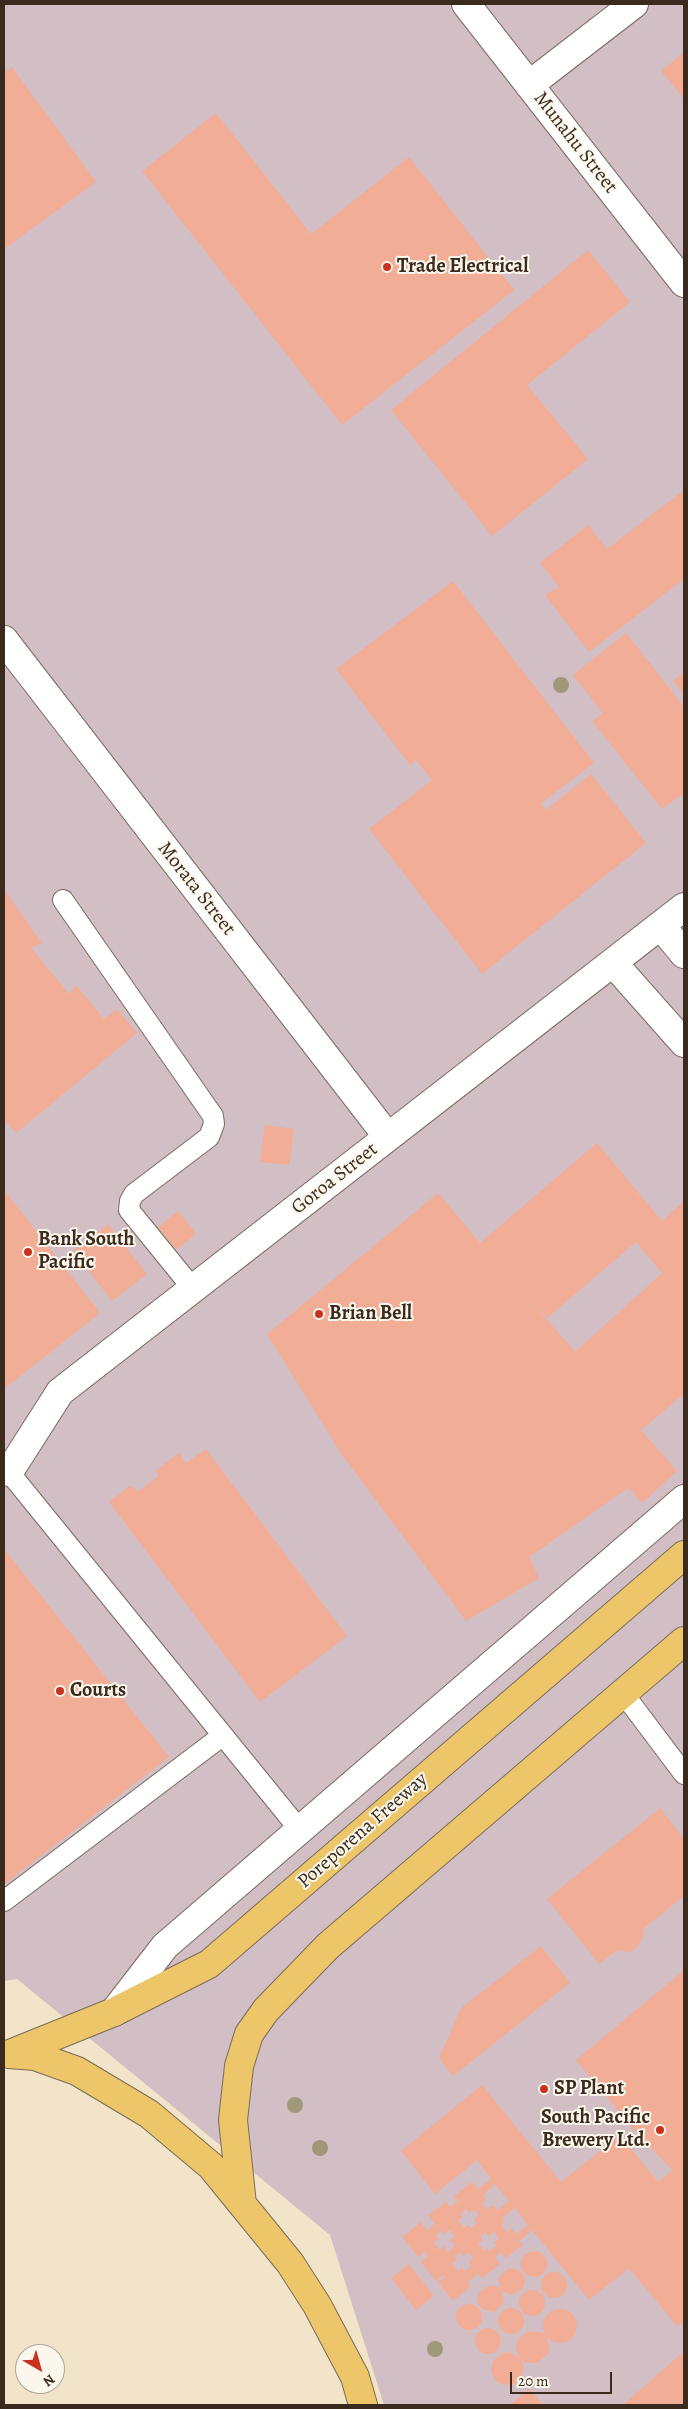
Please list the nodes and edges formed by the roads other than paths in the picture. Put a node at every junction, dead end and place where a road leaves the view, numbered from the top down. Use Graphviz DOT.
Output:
graph roads {
  1 [pos="466,4"];
  2 [pos="634,4"];
  3 [pos="529,85"];
  4 [pos="684,283"];
  5 [pos="4,640"];
  6 [pos="63,900"];
  7 [pos="684,908"];
  8 [pos="661,926"];
  9 [pos="684,954"];
  10 [pos="614,964"];
  11 [pos="684,1043"];
  12 [pos="388,1137"];
  13 [pos="194,1290"];
  14 [pos="7,1472"];
  15 [pos="684,1499"];
  16 [pos="684,1555"];
  17 [pos="684,1641"];
  18 [pos="623,1693"];
  19 [pos="222,1736"];
  20 [pos="684,1774"];
  21 [pos="299,1829"];
  22 [pos="4,1901"];
  23 [pos="114,2012"];
  24 [pos="7,2054"];
  25 [pos="242,2204"];
  26 [pos="363,2405"];
  1 -- 3 [label="street, Munahu Street"];
  2 -- 3 [label="street"];
  3 -- 4 [label="street, Munahu Street"];
  5 -- 12 [label="street, Morata Street"];
  6 -- 13 [label="lane"];
  7 -- 8 [label="street, Goroa Street"];
  8 -- 9 [label="street"];
  8 -- 10 [label="street, Goroa Street"];
  10 -- 11 [label="street"];
  10 -- 12 [label="street, Goroa Street"];
  12 -- 13 [label="street, Goroa Street"];
  13 -- 14 [label="street, Goroa Street"];
  14 -- 19 [label="lane"];
  15 -- 21 [label="street"];
  16 -- 23 [label="highway, Poreporena Freeway"];
  17 -- 18 [label="highway"];
  18 -- 20 [label="lane"];
  18 -- 25 [label="highway"];
  19 -- 21 [label="lane"];
  19 -- 22 [label="lane"];
  21 -- 23 [label="street"];
  23 -- 24 [label="highway, Poreporena Freeway"];
  24 -- 25 [label="highway"];
  25 -- 26 [label="highway"];
}
